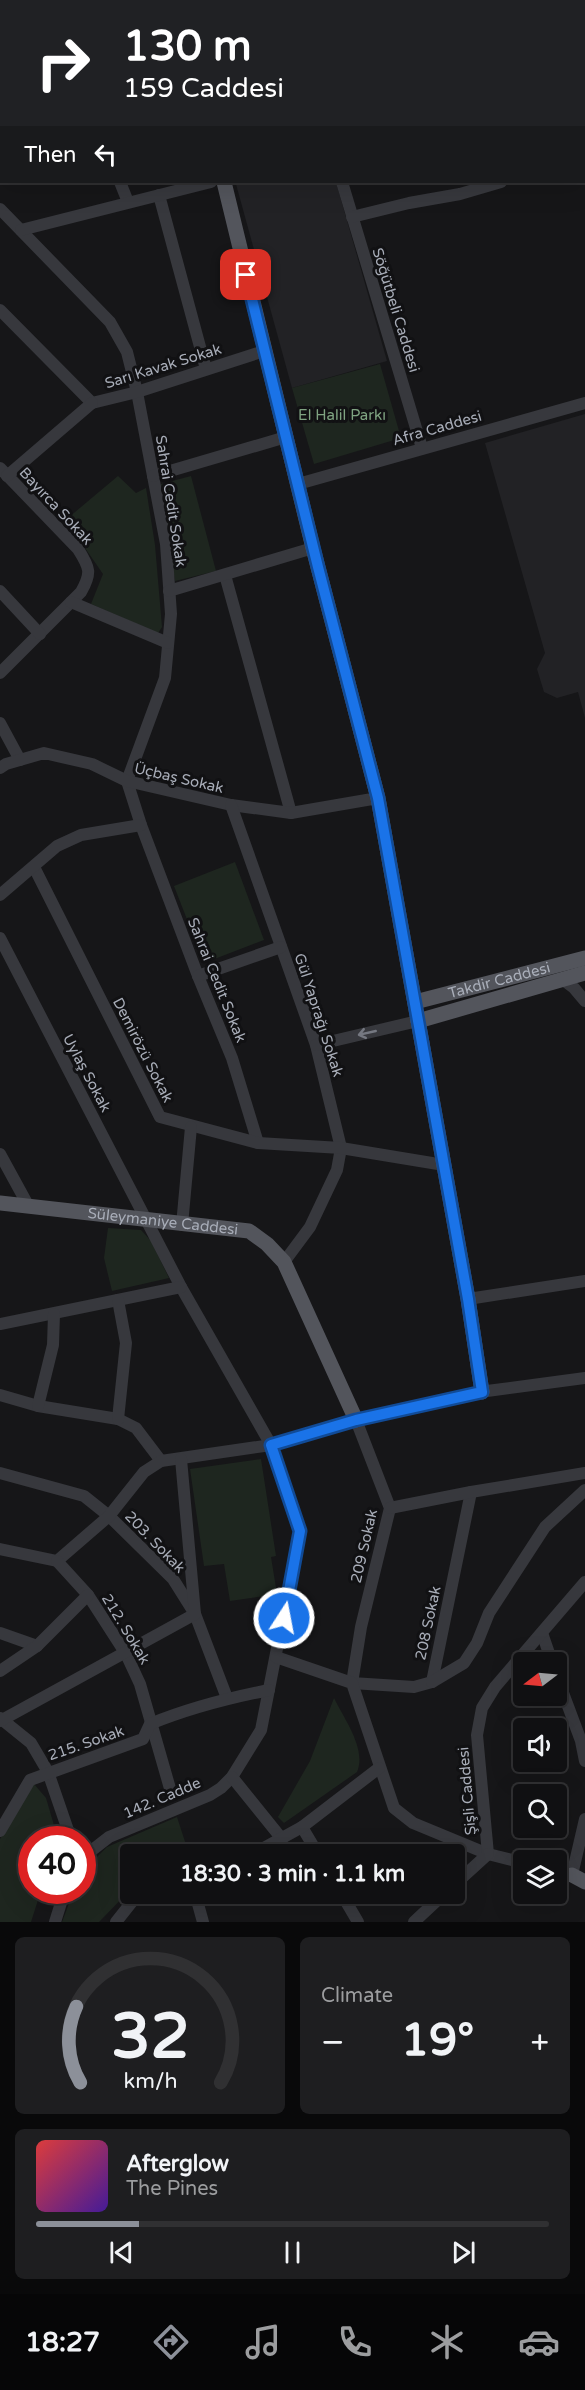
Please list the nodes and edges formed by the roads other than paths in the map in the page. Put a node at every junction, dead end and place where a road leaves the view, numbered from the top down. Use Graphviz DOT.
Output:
graph roads {
  1 [pos="120,183"];
  2 [pos="207,183"];
  3 [pos="224,183"];
  4 [pos="342,183"];
  5 [pos="494,183"];
  6 [pos="472,186"];
  7 [pos="159,195"];
  8 [pos="128,202"];
  9 [pos="0,208"];
  10 [pos="352,217"];
  11 [pos="21,230"];
  12 [pos="0,310"];
  13 [pos="264,351"];
  14 [pos="206,369"];
  15 [pos="137,392"];
  16 [pos="92,403"];
  17 [pos="585,403"];
  18 [pos="286,437"];
  19 [pos="422,448"];
  20 [pos="4,472"];
  21 [pos="153,476"];
  22 [pos="298,484"];
  23 [pos="313,548"];
  24 [pos="225,575"];
  25 [pos="0,591"];
  26 [pos="169,591"];
  27 [pos="71,602"];
  28 [pos="40,634"];
  29 [pos="168,643"];
  30 [pos="0,674"];
  31 [pos="0,723"];
  32 [pos="20,760"];
  33 [pos="0,768"];
  34 [pos="127,781"];
  35 [pos="378,798"];
  36 [pos="231,805"];
  37 [pos="291,813"];
  38 [pos="141,825"];
  39 [pos="34,867"];
  40 [pos="0,895"];
  41 [pos="0,938"];
  42 [pos="281,947"];
  43 [pos="585,958"];
  44 [pos="585,972"];
  45 [pos="198,976"];
  46 [pos="562,979"];
  47 [pos="585,1001"];
  48 [pos="415,1002"];
  49 [pos="418,1021"];
  50 [pos="316,1045"];
  51 [pos="191,1126"];
  52 [pos="258,1143"];
  53 [pos="341,1148"];
  54 [pos="0,1154"];
  55 [pos="444,1165"];
  56 [pos="0,1203"];
  57 [pos="29,1206"];
  58 [pos="148,1221"];
  59 [pos="182,1225"];
  60 [pos="284,1262"];
  61 [pos="585,1281"];
  62 [pos="182,1287"];
  63 [pos="468,1299"];
  64 [pos="118,1300"];
  65 [pos="54,1314"];
  66 [pos="0,1324"];
  67 [pos="585,1378"];
  68 [pos="482,1392"];
  69 [pos="0,1395"];
  70 [pos="38,1406"];
  71 [pos="118,1419"];
  72 [pos="356,1420"];
  73 [pos="271,1445"];
  74 [pos="181,1459"];
  75 [pos="161,1461"];
  76 [pos="0,1473"];
  77 [pos="585,1473"];
  78 [pos="585,1490"];
  79 [pos="471,1491"];
  80 [pos="390,1508"];
  81 [pos="109,1516"];
  82 [pos="0,1549"];
  83 [pos="57,1561"];
  84 [pos="585,1582"];
  85 [pos="88,1595"];
  86 [pos="195,1614"];
  87 [pos="0,1633"];
  88 [pos="542,1633"];
  89 [pos="37,1646"];
  90 [pos="549,1652"];
  91 [pos="126,1654"];
  92 [pos="276,1657"];
  93 [pos="0,1671"];
  94 [pos="432,1682"];
  95 [pos="352,1683"];
  96 [pos="270,1690"];
  97 [pos="227,1698"];
  98 [pos="567,1703"];
  99 [pos="1,1719"];
  100 [pos="150,1724"];
  101 [pos="585,1761"];
  102 [pos="379,1768"];
  103 [pos="48,1772"];
  104 [pos="232,1777"];
  105 [pos="171,1792"];
  106 [pos="585,1819"];
  107 [pos="67,1826"];
  108 [pos="302,1827"];
  109 [pos="0,1831"];
  110 [pos="282,1839"];
  111 [pos="272,1844"];
  112 [pos="312,1844"];
  113 [pos="96,1847"];
  114 [pos="488,1854"];
  115 [pos="513,1860"];
  116 [pos="465,1875"];
  117 [pos="581,1879"];
  118 [pos="61,1904"];
  119 [pos="130,1904"];
  120 [pos="198,1904"];
  121 [pos="347,1904"];
  122 [pos="433,1904"];
  123 [pos="55,1922"];
  124 [pos="116,1922"];
  125 [pos="203,1922"];
  126 [pos="358,1922"];
  127 [pos="414,1922"];
  1 -- 8 [label="street"];
  2 -- 7 [label="street"];
  3 -- 13 [label="main road"];
  4 -- 10 [label="street, Söğütbeli Caddesi"];
  5 -- 6 [label="street"];
  6 -- 10 [label="street"];
  7 -- 8 [label="street"];
  7 -- 14 [label="street"];
  8 -- 11 [label="street"];
  9 -- 11 [label="street, Sahrai Cedit Sokak"];
  10 -- 19 [label="street, Söğütbeli Caddesi"];
  11 -- 15 [label="street, Sahrai Cedit Sokak"];
  12 -- 16 [label="street, Sarı Kavak Sokak"];
  13 -- 14 [label="street, Sarı Kavak Sokak"];
  13 -- 18 [label="main road"];
  14 -- 15 [label="street, Sarı Kavak Sokak"];
  15 -- 16 [label="street, Sarı Kavak Sokak"];
  15 -- 21 [label="street, Sahrai Cedit Sokak"];
  16 -- 20 [label="street"];
  17 -- 19 [label="street, Afra Caddesi"];
  18 -- 21 [label="street"];
  18 -- 22 [label="main road"];
  19 -- 22 [label="street, Afra Caddesi"];
  20 -- 27 [label="street, Bayırca Sokak"];
  21 -- 26 [label="street, Sahrai Cedit Sokak"];
  22 -- 23 [label="main road"];
  23 -- 24 [label="street"];
  23 -- 35 [label="main road"];
  24 -- 26 [label="street"];
  24 -- 37 [label="street"];
  25 -- 28 [label="street"];
  26 -- 29 [label="street, Sahrai Cedit Sokak"];
  27 -- 28 [label="street, Bayırca Sokak"];
  27 -- 29 [label="street"];
  28 -- 30 [label="street, Bayırca Sokak"];
  29 -- 34 [label="street, Sahrai Cedit Sokak"];
  31 -- 32 [label="street"];
  32 -- 33 [label="street, Üçbaş Sokak"];
  32 -- 34 [label="street, Üçbaş Sokak"];
  34 -- 36 [label="street, Üçbaş Sokak"];
  34 -- 38 [label="street, Sahrai Cedit Sokak"];
  35 -- 37 [label="street, Üçbaş Sokak"];
  35 -- 48 [label="main road"];
  36 -- 37 [label="street, Üçbaş Sokak"];
  36 -- 42 [label="street, Gül Yaprağı Sokak"];
  38 -- 39 [label="street"];
  38 -- 45 [label="street, Sahrai Cedit Sokak"];
  39 -- 40 [label="street"];
  39 -- 51 [label="street, Demirözü Sokak"];
  41 -- 58 [label="street, Uylaş Sokak"];
  42 -- 45 [label="street"];
  42 -- 50 [label="street, Gül Yaprağı Sokak"];
  43 -- 48 [label="main road, Takdir Caddesi"];
  44 -- 46 [label="main road, Takdir Caddesi"];
  45 -- 52 [label="street, Sahrai Cedit Sokak"];
  46 -- 47 [label="street"];
  46 -- 49 [label="main road, Takdir Caddesi"];
  48 -- 49 [label="main road"];
  49 -- 50 [label="street, one-way"];
  49 -- 55 [label="main road"];
  50 -- 53 [label="street, Gül Yaprağı Sokak"];
  51 -- 52 [label="street, Demirözü Sokak"];
  51 -- 59 [label="street"];
  52 -- 53 [label="street, Demirözü Sokak"];
  53 -- 55 [label="street, Demirözü Sokak"];
  53 -- 60 [label="street, Gül Yaprağı Sokak"];
  54 -- 57 [label="street"];
  55 -- 63 [label="main road"];
  56 -- 57 [label="main road, Süleymaniye Caddesi"];
  57 -- 58 [label="main road, Süleymaniye Caddesi"];
  58 -- 59 [label="main road, Süleymaniye Caddesi"];
  58 -- 62 [label="street, Uylaş Sokak"];
  59 -- 60 [label="main road, Süleymaniye Caddesi"];
  60 -- 72 [label="main road, Süleymaniye Caddesi"];
  61 -- 63 [label="street"];
  62 -- 64 [label="street"];
  62 -- 73 [label="street, 142. Cadde"];
  63 -- 68 [label="main road"];
  64 -- 65 [label="street"];
  64 -- 71 [label="street"];
  65 -- 66 [label="street"];
  65 -- 70 [label="street"];
  67 -- 68 [label="street"];
  68 -- 72 [label="street"];
  69 -- 70 [label="street"];
  70 -- 71 [label="street"];
  71 -- 75 [label="street"];
  72 -- 73 [label="street"];
  72 -- 80 [label="street, 209 Sokak"];
  73 -- 74 [label="street"];
  73 -- 92 [label="street, 142. Cadde"];
  74 -- 75 [label="street"];
  74 -- 86 [label="street"];
  75 -- 81 [label="street"];
  76 -- 81 [label="street, 203. Sokak"];
  77 -- 79 [label="street"];
  78 -- 94 [label="street"];
  79 -- 80 [label="street"];
  79 -- 94 [label="street, 208 Sokak"];
  80 -- 95 [label="street, 209 Sokak"];
  81 -- 83 [label="street"];
  81 -- 86 [label="street, 203. Sokak"];
  82 -- 83 [label="street"];
  83 -- 85 [label="street, 212. Sokak"];
  84 -- 88 [label="street, Şişli Caddesi"];
  85 -- 89 [label="street"];
  85 -- 91 [label="street, 212. Sokak"];
  86 -- 91 [label="street"];
  86 -- 97 [label="street, 203. Sokak"];
  87 -- 89 [label="street"];
  88 -- 90 [label="street"];
  88 -- 114 [label="street, Şişli Caddesi"];
  89 -- 93 [label="street"];
  91 -- 99 [label="street"];
  91 -- 100 [label="street, 212. Sokak"];
  92 -- 95 [label="street, 208 Sokak"];
  92 -- 96 [label="street, 142. Cadde"];
  94 -- 95 [label="street, 208 Sokak"];
  95 -- 102 [label="street"];
  96 -- 97 [label="street, 215. Sokak"];
  96 -- 104 [label="street, 142. Cadde"];
  97 -- 100 [label="street, 215. Sokak"];
  98 -- 101 [label="street"];
  99 -- 103 [label="street"];
  100 -- 103 [label="street, 215. Sokak"];
  100 -- 105 [label="street, 212. Sokak"];
  102 -- 108 [label="street"];
  102 -- 114 [label="street"];
  103 -- 107 [label="street"];
  103 -- 109 [label="street, 215. Sokak"];
  104 -- 110 [label="street"];
  104 -- 113 [label="street, 142. Cadde"];
  106 -- 117 [label="street"];
  108 -- 110 [label="street"];
  108 -- 112 [label="street"];
  110 -- 111 [label="street"];
  114 -- 115 [label="street"];
  114 -- 116 [label="street"];
  118 -- 123 [label="street"];
  119 -- 124 [label="street"];
  120 -- 125 [label="street"];
  121 -- 126 [label="street"];
  122 -- 127 [label="street"];
}
